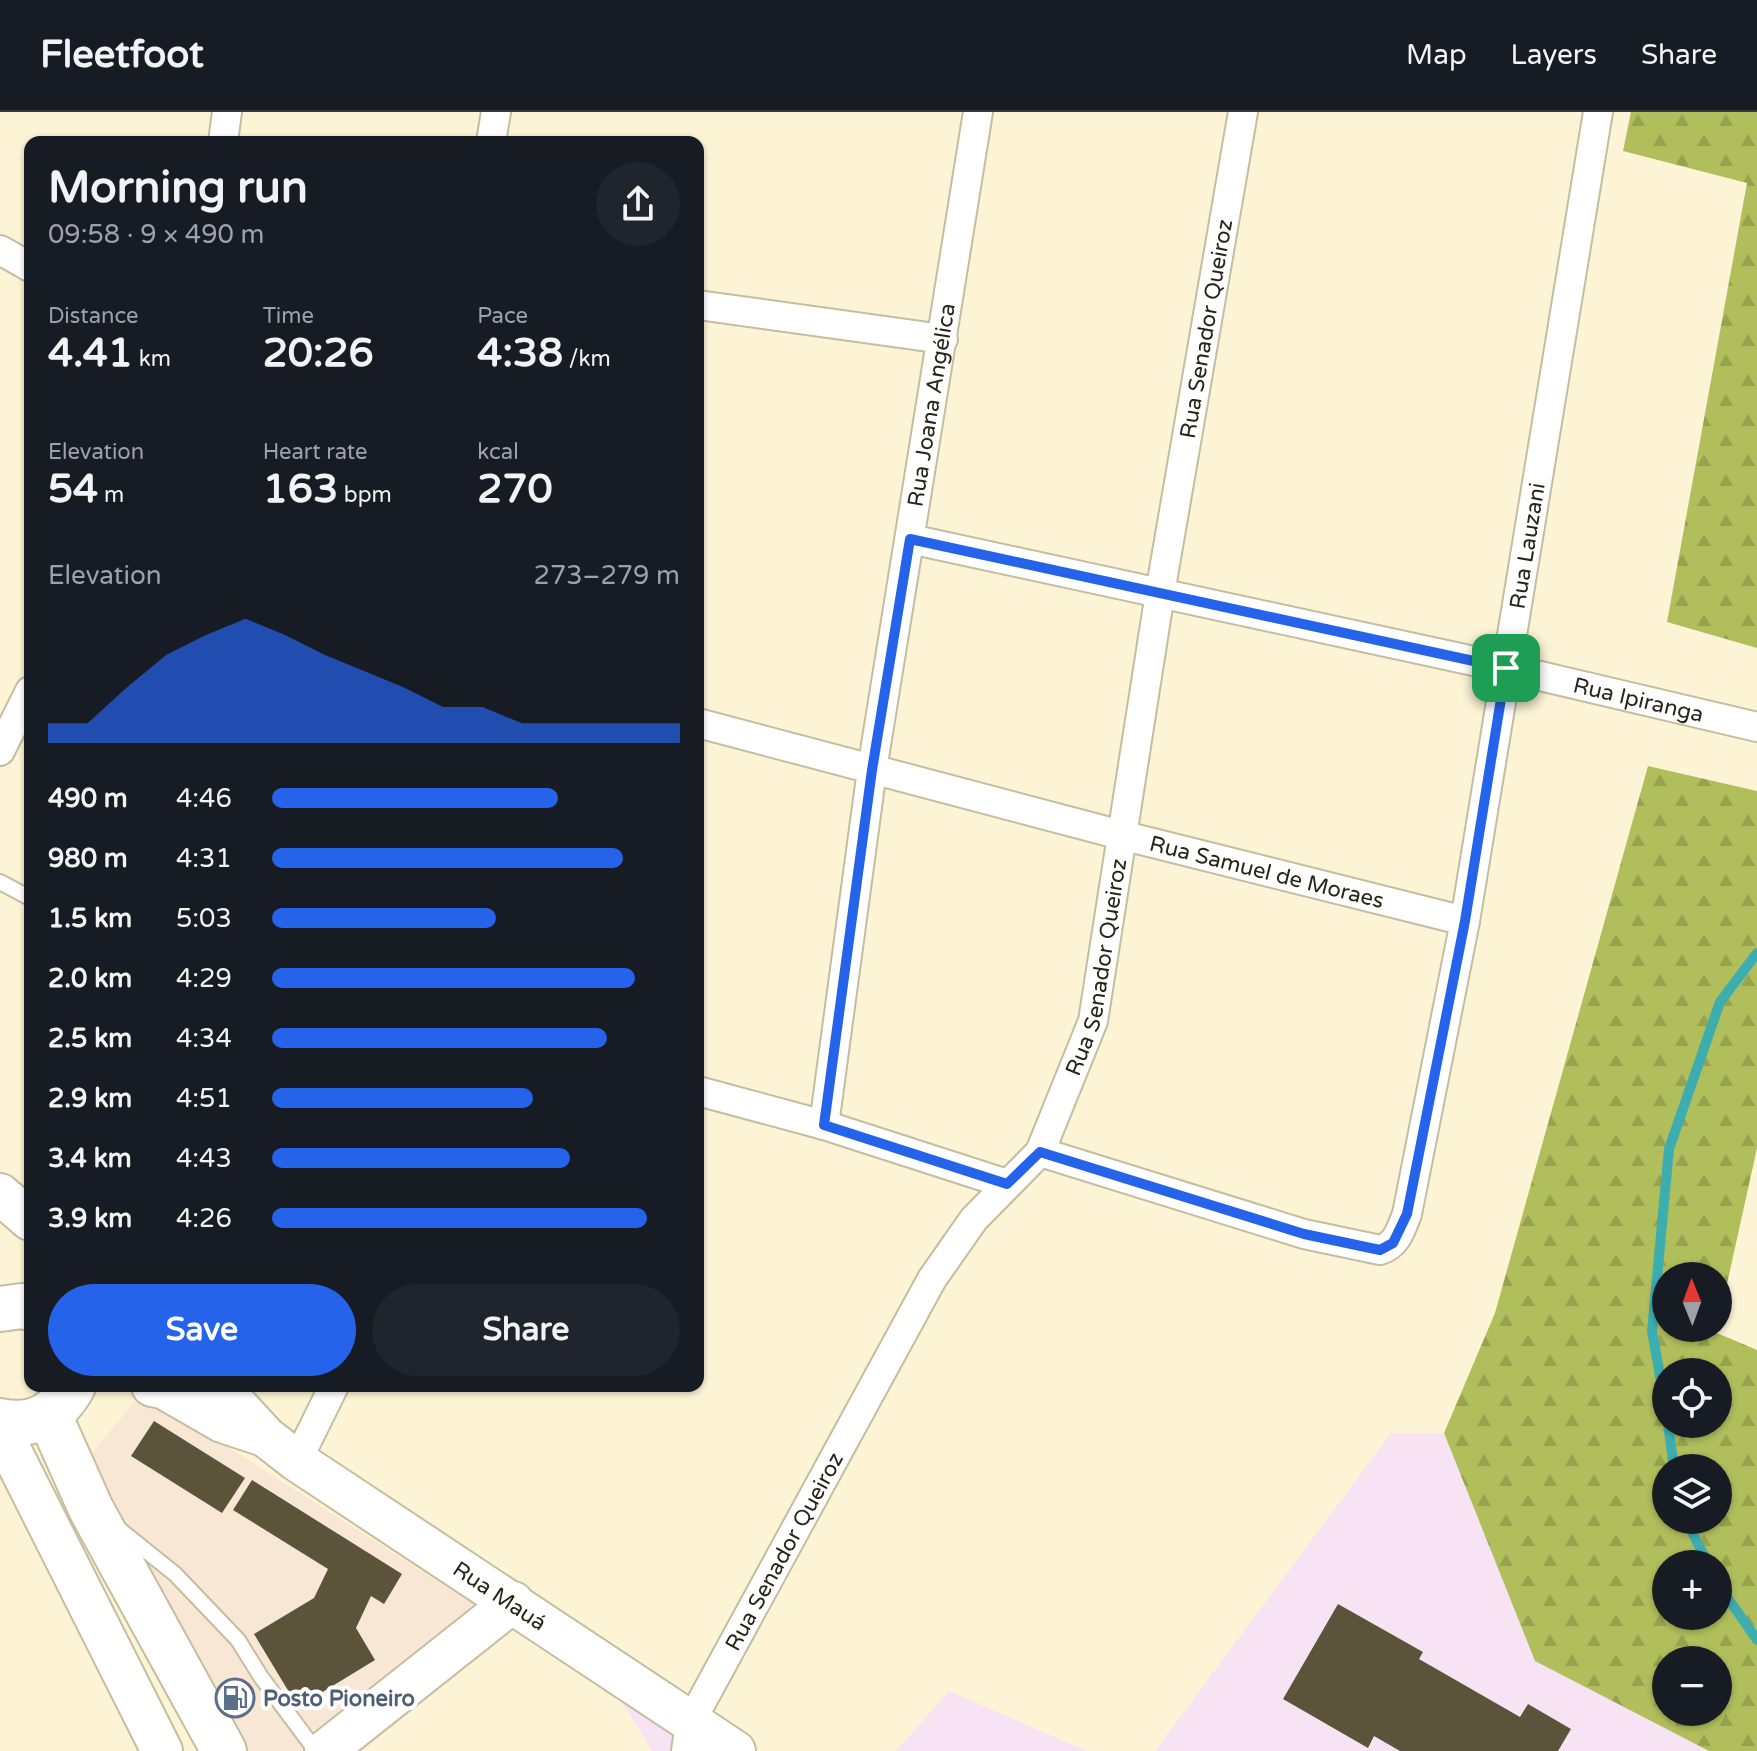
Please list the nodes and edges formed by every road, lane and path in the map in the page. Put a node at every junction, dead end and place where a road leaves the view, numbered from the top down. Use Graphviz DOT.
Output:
graph roads {
  1 [pos="496,112"];
  2 [pos="978,112"];
  3 [pos="1243,112"];
  4 [pos="1598,112"];
  5 [pos="492,136"];
  6 [pos="0,250"];
  7 [pos="24,264"];
  8 [pos="704,306"];
  9 [pos="943,339"];
  10 [pos="910,539"];
  11 [pos="1160,593"];
  12 [pos="1506,668"];
  13 [pos="24,703"];
  14 [pos="704,725"];
  15 [pos="1757,727"];
  16 [pos="0,751"];
  17 [pos="872,770"];
  18 [pos="1121,835"];
  19 [pos="0,882"];
  20 [pos="24,895"];
  21 [pos="1465,921"];
  22 [pos="704,1093"];
  23 [pos="824,1125"];
  24 [pos="1040,1152"];
  25 [pos="1007,1184"];
  26 [pos="0,1194"];
  27 [pos="24,1215"];
  28 [pos="170,1392"];
  29 [pos="225,1392"];
  30 [pos="331,1392"];
  31 [pos="73,1394"];
  32 [pos="0,1421"];
  33 [pos="0,1429"];
  34 [pos="266,1437"];
  35 [pos="297,1461"];
  36 [pos="84,1507"];
  37 [pos="513,1602"];
  38 [pos="688,1737"];
  39 [pos="162,1751"];
  40 [pos="224,1751"];
  41 [pos="316,1751"];
  42 [pos="325,1751"];
  43 [pos="735,1751"];
  1 -- 5 [label="street"];
  2 -- 9 [label="street, Rua Joana Angélica"];
  3 -- 11 [label="street, Rua Senador Queiroz"];
  4 -- 12 [label="street, Rua Lauzani"];
  6 -- 7 [label="street"];
  8 -- 9 [label="street"];
  9 -- 10 [label="street, Rua Joana Angélica"];
  10 -- 11 [label="street, Rua Ipiranga"];
  10 -- 17 [label="street, Rua Joana Angélica"];
  11 -- 12 [label="street, Rua Ipiranga"];
  11 -- 18 [label="street, Rua Senador Queiroz"];
  12 -- 15 [label="street, Rua Ipiranga"];
  12 -- 21 [label="street, Rua Lauzani"];
  13 -- 16 [label="street"];
  14 -- 17 [label="street, Rua Samuel de Moraes"];
  17 -- 18 [label="street, Rua Samuel de Moraes"];
  17 -- 23 [label="street, Rua Joana Angélica"];
  18 -- 21 [label="street, Rua Samuel de Moraes"];
  18 -- 24 [label="street, Rua Senador Queiroz"];
  19 -- 20 [label="lane"];
  21 -- 24 [label="street, Rua Lauzani"];
  22 -- 23 [label="street"];
  23 -- 25 [label="street"];
  24 -- 25 [label="street, Rua Senador Queiroz"];
  25 -- 38 [label="street, Rua Senador Queiroz"];
  26 -- 27 [label="street"];
  28 -- 34 [label="street, Rua Mauá"];
  29 -- 34 [label="street, Rua Mauá"];
  30 -- 35 [label="street"];
  31 -- 32 [label="main road"];
  31 -- 36 [label="main road"];
  33 -- 39 [label="street"];
  34 -- 35 [label="street, Rua Mauá"];
  35 -- 37 [label="street, Rua Mauá"];
  36 -- 40 [label="main road"];
  36 -- 41 [label="lane"];
  37 -- 38 [label="street, Rua Mauá"];
  37 -- 42 [label="street"];
  38 -- 43 [label="street, Rua Mauá"];
}
